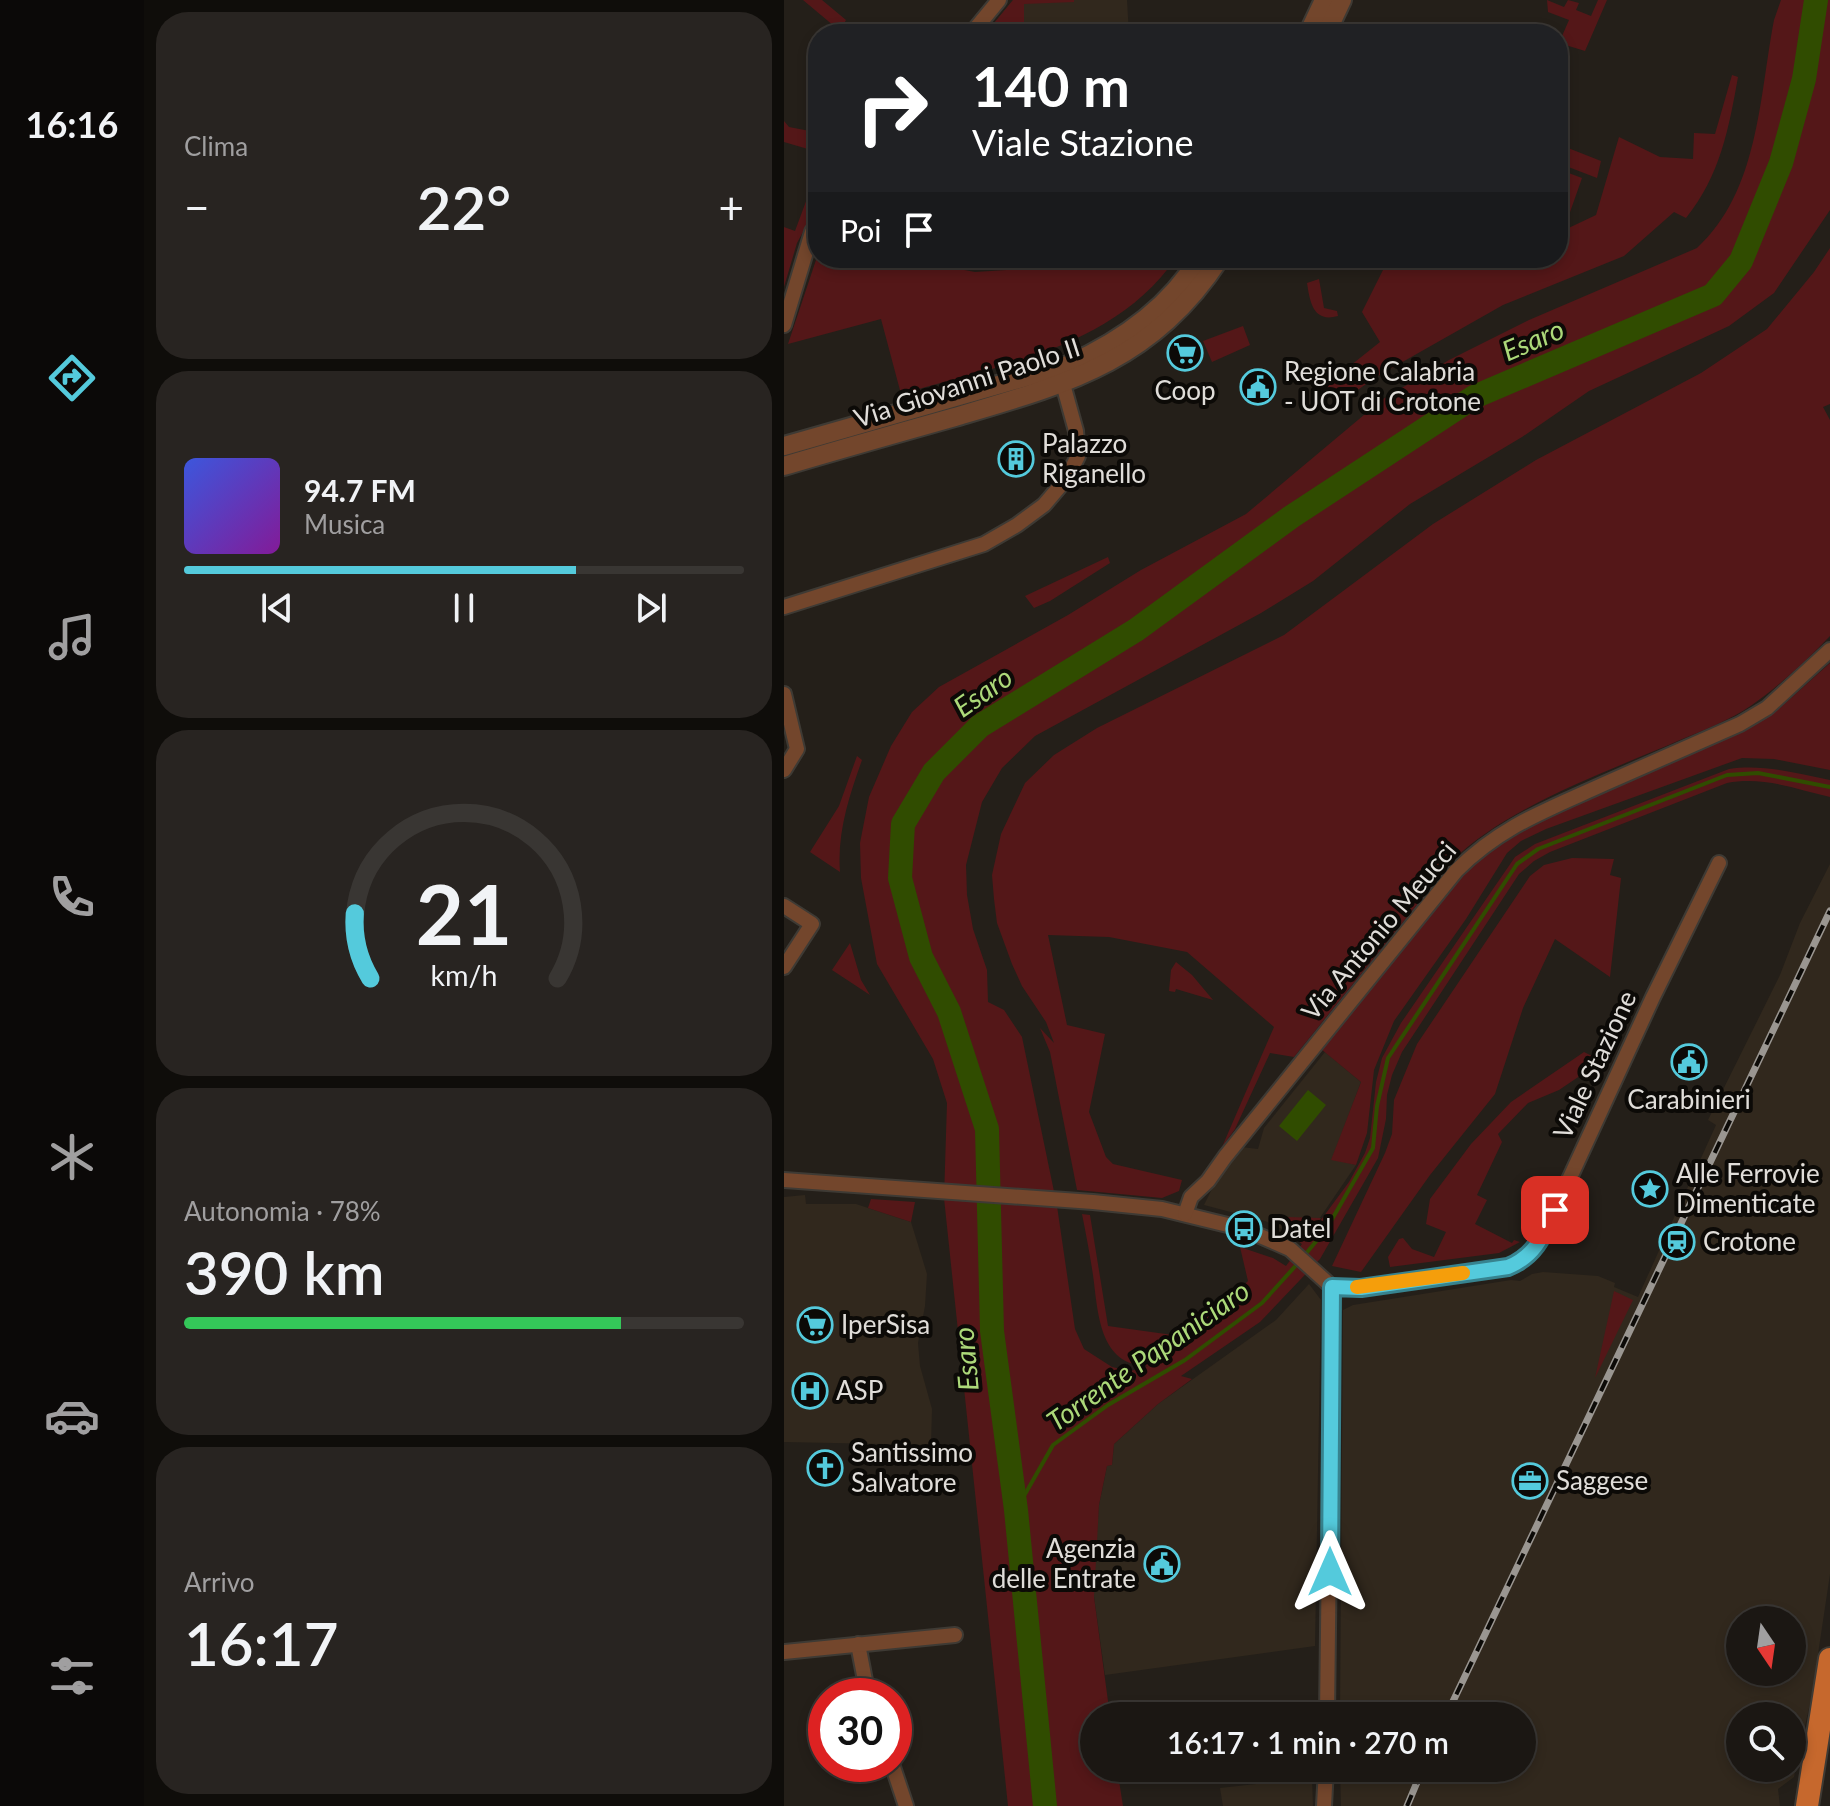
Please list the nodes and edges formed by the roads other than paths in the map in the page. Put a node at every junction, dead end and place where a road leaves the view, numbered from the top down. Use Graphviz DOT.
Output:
graph roads {
  1 [pos="999,0"];
  2 [pos="1324,0"];
  3 [pos="1342,0"];
  4 [pos="979,24"];
  5 [pos="1313,24"];
  6 [pos="1331,24"];
  7 [pos="808,245"];
  8 [pos="1191,268"];
  9 [pos="1213,268"];
  10 [pos="784,325"];
  11 [pos="1063,384"];
  12 [pos="784,446"];
  13 [pos="784,466"];
  14 [pos="784,607"];
  15 [pos="1830,650"];
  16 [pos="784,694"];
  17 [pos="784,770"];
  18 [pos="1719,863"];
  19 [pos="784,906"];
  20 [pos="784,967"];
  21 [pos="784,1180"];
  22 [pos="1185,1214"];
  23 [pos="1332,1287"];
  24 [pos="955,1635"];
  25 [pos="858,1644"];
  26 [pos="784,1652"];
  27 [pos="1830,1659"];
  28 [pos="865,1678"];
  29 [pos="1327,1702"];
  30 [pos="898,1782"];
  31 [pos="1325,1782"];
  32 [pos="906,1806"];
  33 [pos="1324,1806"];
  34 [pos="1807,1806"];
  1 -- 4 [label="street"];
  2 -- 5 [label="street"];
  3 -- 6 [label="street"];
  7 -- 10 [label="street"];
  8 -- 12 [label="street, Via Giovanni Paolo II"];
  9 -- 11 [label="street, Via Giovanni Paolo II"];
  11 -- 13 [label="street, Via Giovanni Paolo II"];
  11 -- 14 [label="street"];
  15 -- 22 [label="street, Via Antonio Meucci"];
  16 -- 17 [label="street"];
  18 -- 23 [label="street, Viale Stazione"];
  19 -- 20 [label="street"];
  21 -- 22 [label="street"];
  22 -- 23 [label="street"];
  23 -- 29 [label="street"];
  24 -- 25 [label="street"];
  25 -- 26 [label="street"];
  25 -- 28 [label="street"];
  27 -- 34 [label="main road"];
  30 -- 32 [label="street"];
  31 -- 33 [label="street"];
}
